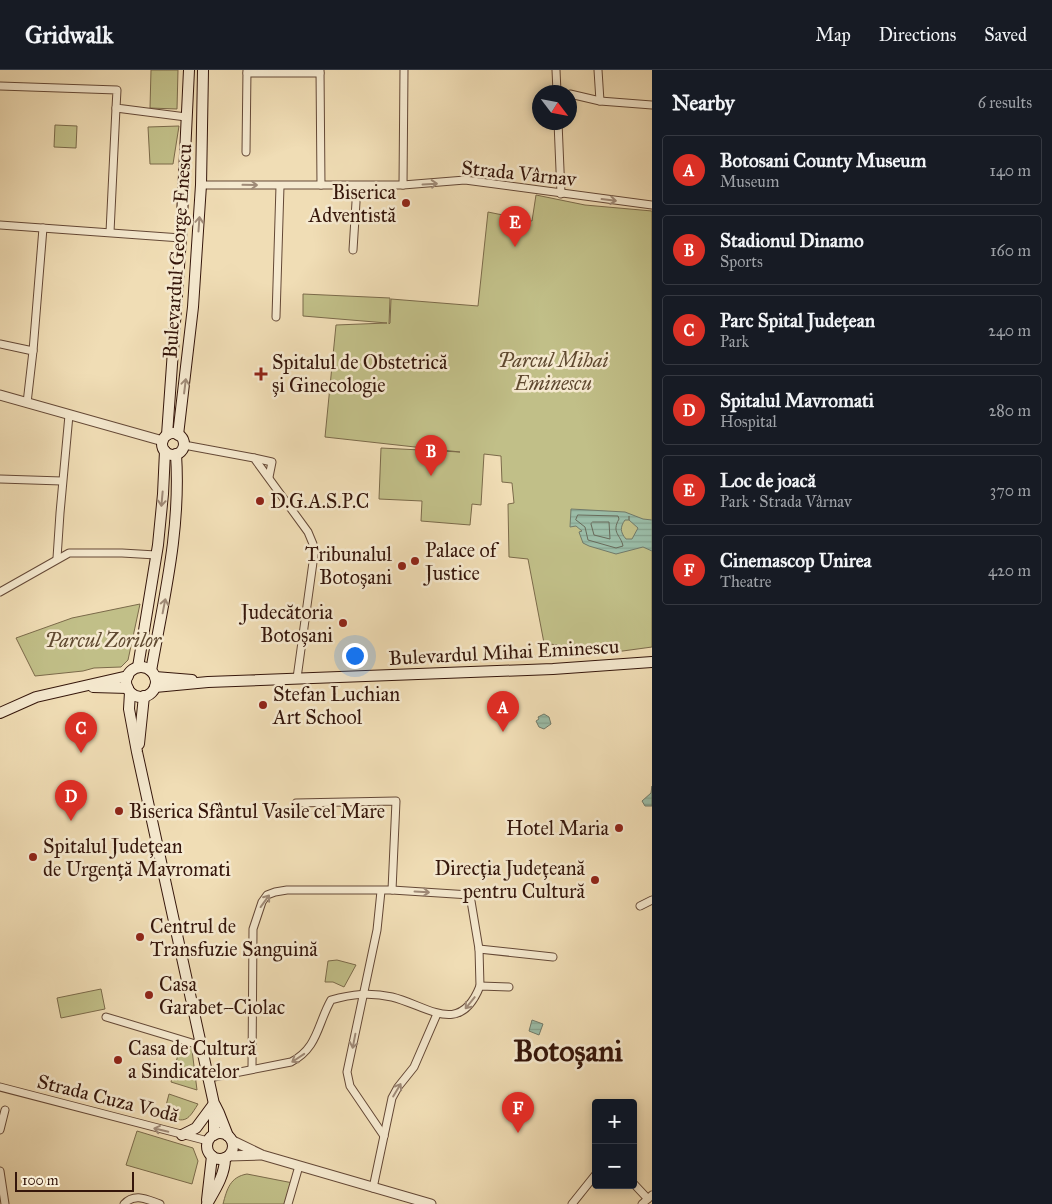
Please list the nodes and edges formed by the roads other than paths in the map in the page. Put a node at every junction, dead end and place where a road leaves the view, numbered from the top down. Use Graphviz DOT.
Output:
graph roads {
  1 [pos="189,70"];
  2 [pos="203,70"];
  3 [pos="404,70"];
  4 [pos="556,70"];
  5 [pos="598,70"];
  6 [pos="320,71"];
  7 [pos="247,72"];
  8 [pos="557,85"];
  9 [pos="0,86"];
  10 [pos="577,96"];
  11 [pos="600,101"];
  12 [pos="652,105"];
  13 [pos="116,108"];
  14 [pos="186,117"];
  15 [pos="558,130"];
  16 [pos="246,152"];
  17 [pos="201,185"];
  18 [pos="403,185"];
  19 [pos="280,186"];
  20 [pos="321,186"];
  21 [pos="357,186"];
  22 [pos="561,194"];
  23 [pos="652,205"];
  24 [pos="0,225"];
  25 [pos="42,228"];
  26 [pos="110,232"];
  27 [pos="182,238"];
  28 [pos="353,250"];
  29 [pos="276,317"];
  30 [pos="0,344"];
  31 [pos="33,351"];
  32 [pos="0,395"];
  33 [pos="27,403"];
  34 [pos="69,415"];
  35 [pos="178,434"];
  36 [pos="165,442"];
  37 [pos="184,445"];
  38 [pos="176,454"];
  39 [pos="254,458"];
  40 [pos="269,476"];
  41 [pos="0,479"];
  42 [pos="62,481"];
  43 [pos="156,555"];
  44 [pos="57,558"];
  45 [pos="0,592"];
  46 [pos="652,662"];
  47 [pos="138,667"];
  48 [pos="128,676"];
  49 [pos="154,678"];
  50 [pos="297,678"];
  51 [pos="79,687"];
  52 [pos="129,690"];
  53 [pos="144,696"];
  54 [pos="0,712"];
  55 [pos="137,752"];
  56 [pos="296,803"];
  57 [pos="392,890"];
  58 [pos="381,891"];
  59 [pos="652,900"];
  60 [pos="640,906"];
  61 [pos="479,949"];
  62 [pos="553,957"];
  63 [pos="480,986"];
  64 [pos="509,987"];
  65 [pos="363,993"];
  66 [pos="437,1014"];
  67 [pos="106,1017"];
  68 [pos="202,1046"];
  69 [pos="252,1069"];
  70 [pos="209,1078"];
  71 [pos="0,1087"];
  72 [pos="214,1104"];
  73 [pos="5,1110"];
  74 [pos="0,1130"];
  75 [pos="182,1135"];
  76 [pos="384,1136"];
  77 [pos="211,1138"];
  78 [pos="229,1138"];
  79 [pos="262,1155"];
  80 [pos="212,1156"];
  81 [pos="226,1157"];
  82 [pos="299,1166"];
  83 [pos="0,1171"];
  84 [pos="592,1180"];
  85 [pos="373,1188"];
  86 [pos="637,1188"];
  87 [pos="647,1199"];
  88 [pos="575,1203"];
  89 [pos="5,1204"];
  90 [pos="124,1204"];
  91 [pos="160,1204"];
  92 [pos="207,1204"];
  93 [pos="288,1204"];
  94 [pos="431,1204"];
  1 -- 14 [label="main road, Bulevardul George Enescu"];
  2 -- 17 [label="main road, Bulevardul George Enescu"];
  3 -- 18 [label="street"];
  4 -- 8 [label="street"];
  5 -- 11 [label="street"];
  6 -- 7 [label="street"];
  6 -- 20 [label="street"];
  7 -- 16 [label="street"];
  9 -- 13 [label="street"];
  10 -- 11 [label="street"];
  11 -- 12 [label="street"];
  13 -- 14 [label="street"];
  13 -- 26 [label="street"];
  14 -- 27 [label="main road, Bulevardul George Enescu"];
  15 -- 22 [label="street"];
  17 -- 19 [label="street, Strada Vârnav, one-way"];
  35 -- 17 [label="main road, Bulevardul George Enescu, one-way"];
  18 -- 21 [label="street, Strada Vârnav"];
  18 -- 22 [label="street, Strada Vârnav, one-way"];
  19 -- 20 [label="street, Strada Vârnav"];
  19 -- 29 [label="street"];
  20 -- 21 [label="street, Strada Vârnav"];
  21 -- 28 [label="street"];
  22 -- 23 [label="street, Strada Vârnav, one-way"];
  24 -- 25 [label="street"];
  25 -- 26 [label="street"];
  25 -- 31 [label="street"];
  26 -- 27 [label="street"];
  27 -- 36 [label="main road, Bulevardul George Enescu"];
  30 -- 31 [label="street"];
  31 -- 33 [label="street"];
  32 -- 33 [label="street"];
  33 -- 34 [label="street"];
  34 -- 36 [label="street"];
  34 -- 42 [label="street"];
  35 -- 36 [label="main road"];
  35 -- 37 [label="main road"];
  36 -- 38 [label="main road"];
  36 -- 43 [label="main road, Bulevardul George Enescu, one-way"];
  37 -- 38 [label="main road"];
  37 -- 39 [label="street"];
  49 -- 38 [label="main road, one-way"];
  39 -- 40 [label="street"];
  39 -- 40 [label="street"];
  40 -- 50 [label="street"];
  41 -- 42 [label="street"];
  42 -- 44 [label="street"];
  43 -- 44 [label="street"];
  43 -- 47 [label="main road, Bulevardul George Enescu"];
  44 -- 45 [label="street"];
  46 -- 50 [label="main road, Bulevardul Mihai Eminescu"];
  47 -- 48 [label="main road"];
  47 -- 49 [label="main road"];
  48 -- 51 [label="main road"];
  48 -- 52 [label="main road"];
  49 -- 50 [label="main road, Bulevardul Mihai Eminescu"];
  49 -- 53 [label="main road"];
  51 -- 52 [label="main road"];
  51 -- 54 [label="main road"];
  52 -- 53 [label="main road"];
  52 -- 55 [label="main road"];
  53 -- 55 [label="main road"];
  55 -- 68 [label="main road"];
  56 -- 57 [label="street"];
  57 -- 58 [label="street"];
  57 -- 61 [label="street, one-way"];
  58 -- 65 [label="street"];
  69 -- 58 [label="street, one-way"];
  59 -- 60 [label="street"];
  61 -- 62 [label="street"];
  61 -- 63 [label="street"];
  63 -- 64 [label="street"];
  63 -- 66 [label="street, one-way"];
  65 -- 66 [label="street"];
  65 -- 69 [label="street, one-way"];
  65 -- 76 [label="street, one-way"];
  76 -- 66 [label="street, one-way"];
  67 -- 68 [label="street"];
  68 -- 70 [label="main road"];
  69 -- 70 [label="street"];
  70 -- 72 [label="main road"];
  75 -- 71 [label="street, Strada Cuza Vodă, one-way"];
  72 -- 75 [label="main road"];
  72 -- 77 [label="main road"];
  72 -- 78 [label="main road"];
  73 -- 74 [label="street"];
  75 -- 77 [label="street, Strada Cuza Vodă"];
  76 -- 85 [label="street"];
  77 -- 78 [label="main road"];
  77 -- 80 [label="main road"];
  78 -- 79 [label="street"];
  78 -- 81 [label="main road"];
  79 -- 81 [label="street"];
  79 -- 82 [label="street"];
  80 -- 81 [label="main road"];
  80 -- 92 [label="main road"];
  81 -- 92 [label="main road"];
  82 -- 85 [label="street"];
  82 -- 93 [label="street"];
  83 -- 89 [label="street"];
  84 -- 88 [label="street"];
  85 -- 94 [label="street"];
  86 -- 87 [label="street"];
  90 -- 91 [label="street"];
}
